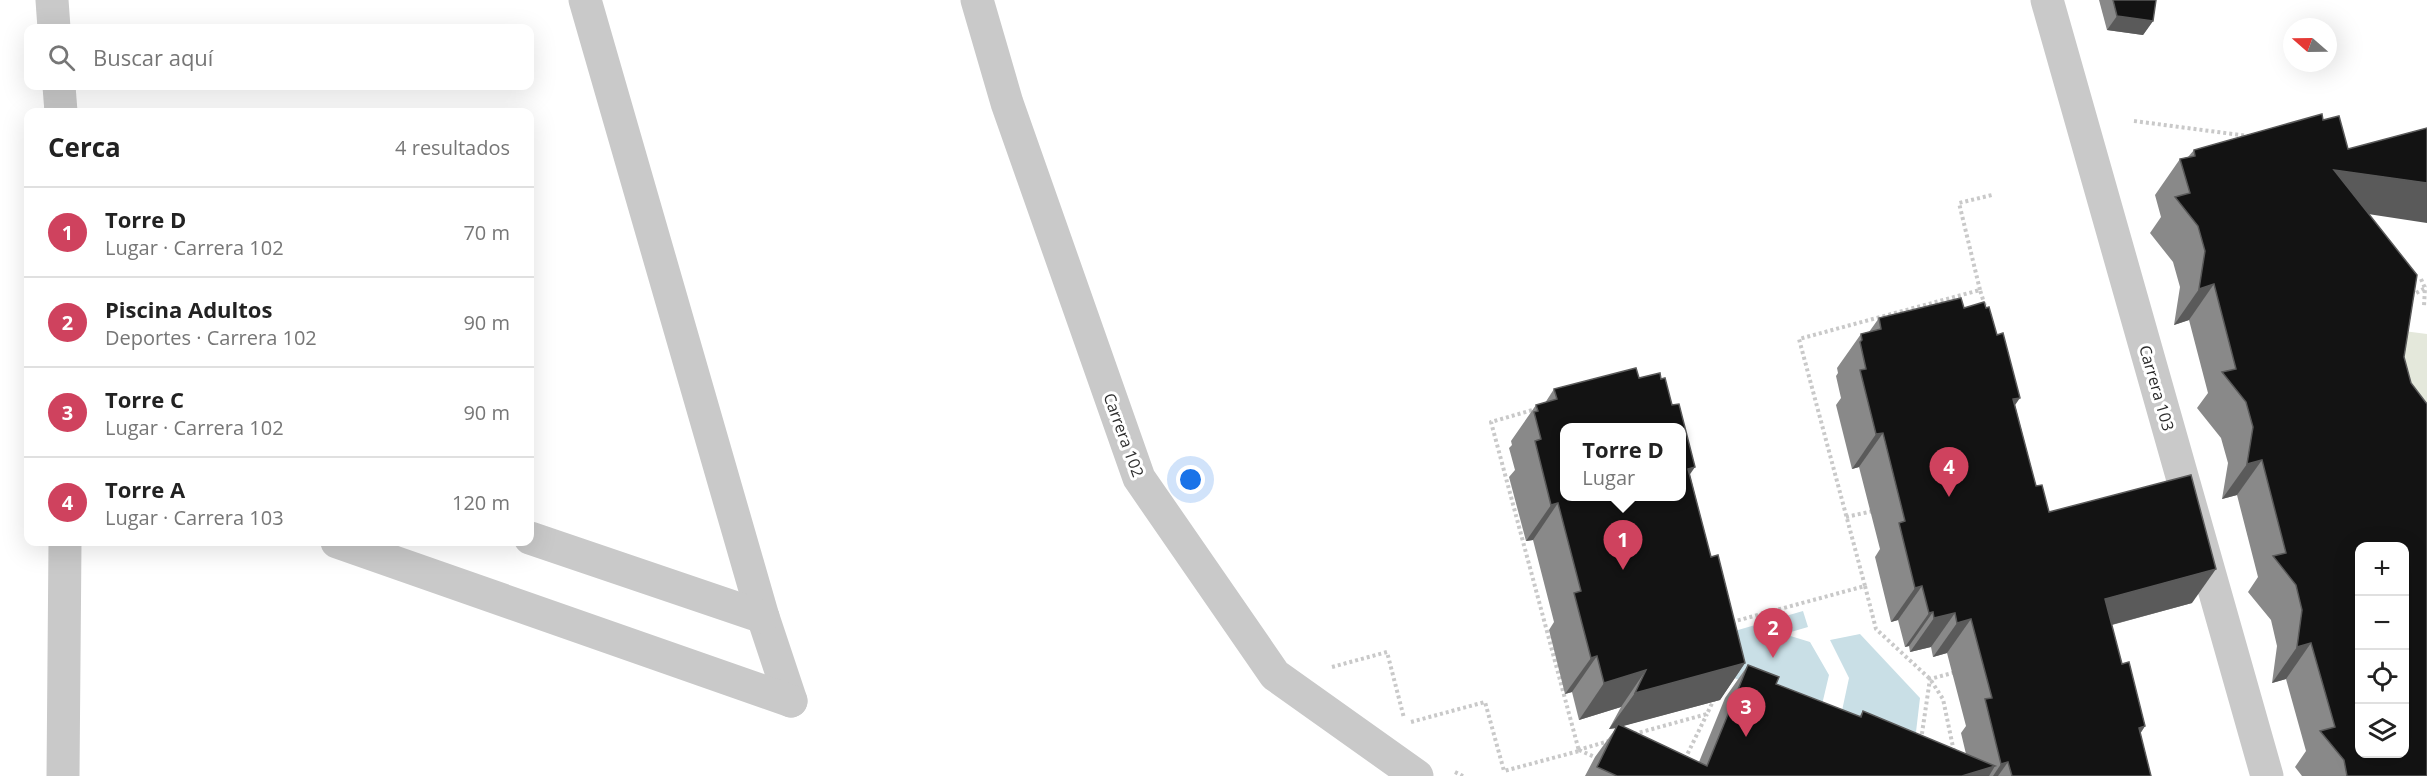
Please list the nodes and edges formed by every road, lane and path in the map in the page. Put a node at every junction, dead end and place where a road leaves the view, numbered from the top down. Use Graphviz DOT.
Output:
graph roads {
  1 [pos="52,0"];
  2 [pos="585,0"];
  3 [pos="977,0"];
  4 [pos="2047,0"];
  5 [pos="54,24"];
  6 [pos="59,90"];
  7 [pos="61,108"];
  8 [pos="2134,121"];
  9 [pos="2223,133"];
  10 [pos="2258,138"];
  11 [pos="2226,143"];
  12 [pos="1992,195"];
  13 [pos="2421,279"];
  14 [pos="2426,288"];
  15 [pos="1980,290"];
  16 [pos="2405,299"];
  17 [pos="2424,306"];
  18 [pos="1986,313"];
  19 [pos="1890,315"];
  20 [pos="1892,326"];
  21 [pos="1544,407"];
  22 [pos="1875,510"];
  23 [pos="1846,517"];
  24 [pos="534,539"];
  25 [pos="65,546"];
  26 [pos="348,546"];
  27 [pos="1865,586"];
  28 [pos="763,617"];
  29 [pos="1728,623"];
  30 [pos="1329,668"];
  31 [pos="1960,671"];
  32 [pos="1930,679"];
  33 [pos="1717,693"];
  34 [pos="1707,714"];
  35 [pos="1648,719"];
  36 [pos="1651,729"];
  37 [pos="1630,735"];
  38 [pos="1620,738"];
  39 [pos="1921,742"];
  40 [pos="1578,750"];
  41 [pos="1954,754"];
  42 [pos="1605,762"];
  43 [pos="1683,764"];
  44 [pos="1505,773"];
  45 [pos="63,776"];
  46 [pos="1417,776"];
  47 [pos="2267,776"];
  1 -- 5 [label="street"];
  2 -- 28 [label="street"];
  3 -- 46 [label="street, Carrera 102"];
  4 -- 47 [label="street, Carrera 103"];
  6 -- 7 [label="street"];
  8 -- 9 [label="path"];
  9 -- 10 [label="path"];
  9 -- 11 [label="path"];
  12 -- 15 [label="path"];
  13 -- 14 [label="path"];
  14 -- 16 [label="path"];
  14 -- 17 [label="path"];
  15 -- 18 [label="path"];
  15 -- 19 [label="path"];
  19 -- 20 [label="path"];
  19 -- 23 [label="path"];
  21 -- 40 [label="path"];
  22 -- 23 [label="path"];
  23 -- 27 [label="path"];
  24 -- 28 [label="street"];
  25 -- 45 [label="street"];
  26 -- 28 [label="street"];
  27 -- 29 [label="path"];
  27 -- 32 [label="path"];
  30 -- 44 [label="path"];
  31 -- 32 [label="path"];
  32 -- 39 [label="path"];
  32 -- 41 [label="path"];
  33 -- 34 [label="path"];
  34 -- 36 [label="path"];
  34 -- 43 [label="path"];
  35 -- 36 [label="path"];
  36 -- 37 [label="path"];
  38 -- 40 [label="path"];
  40 -- 42 [label="path"];
  40 -- 44 [label="path"];
}
